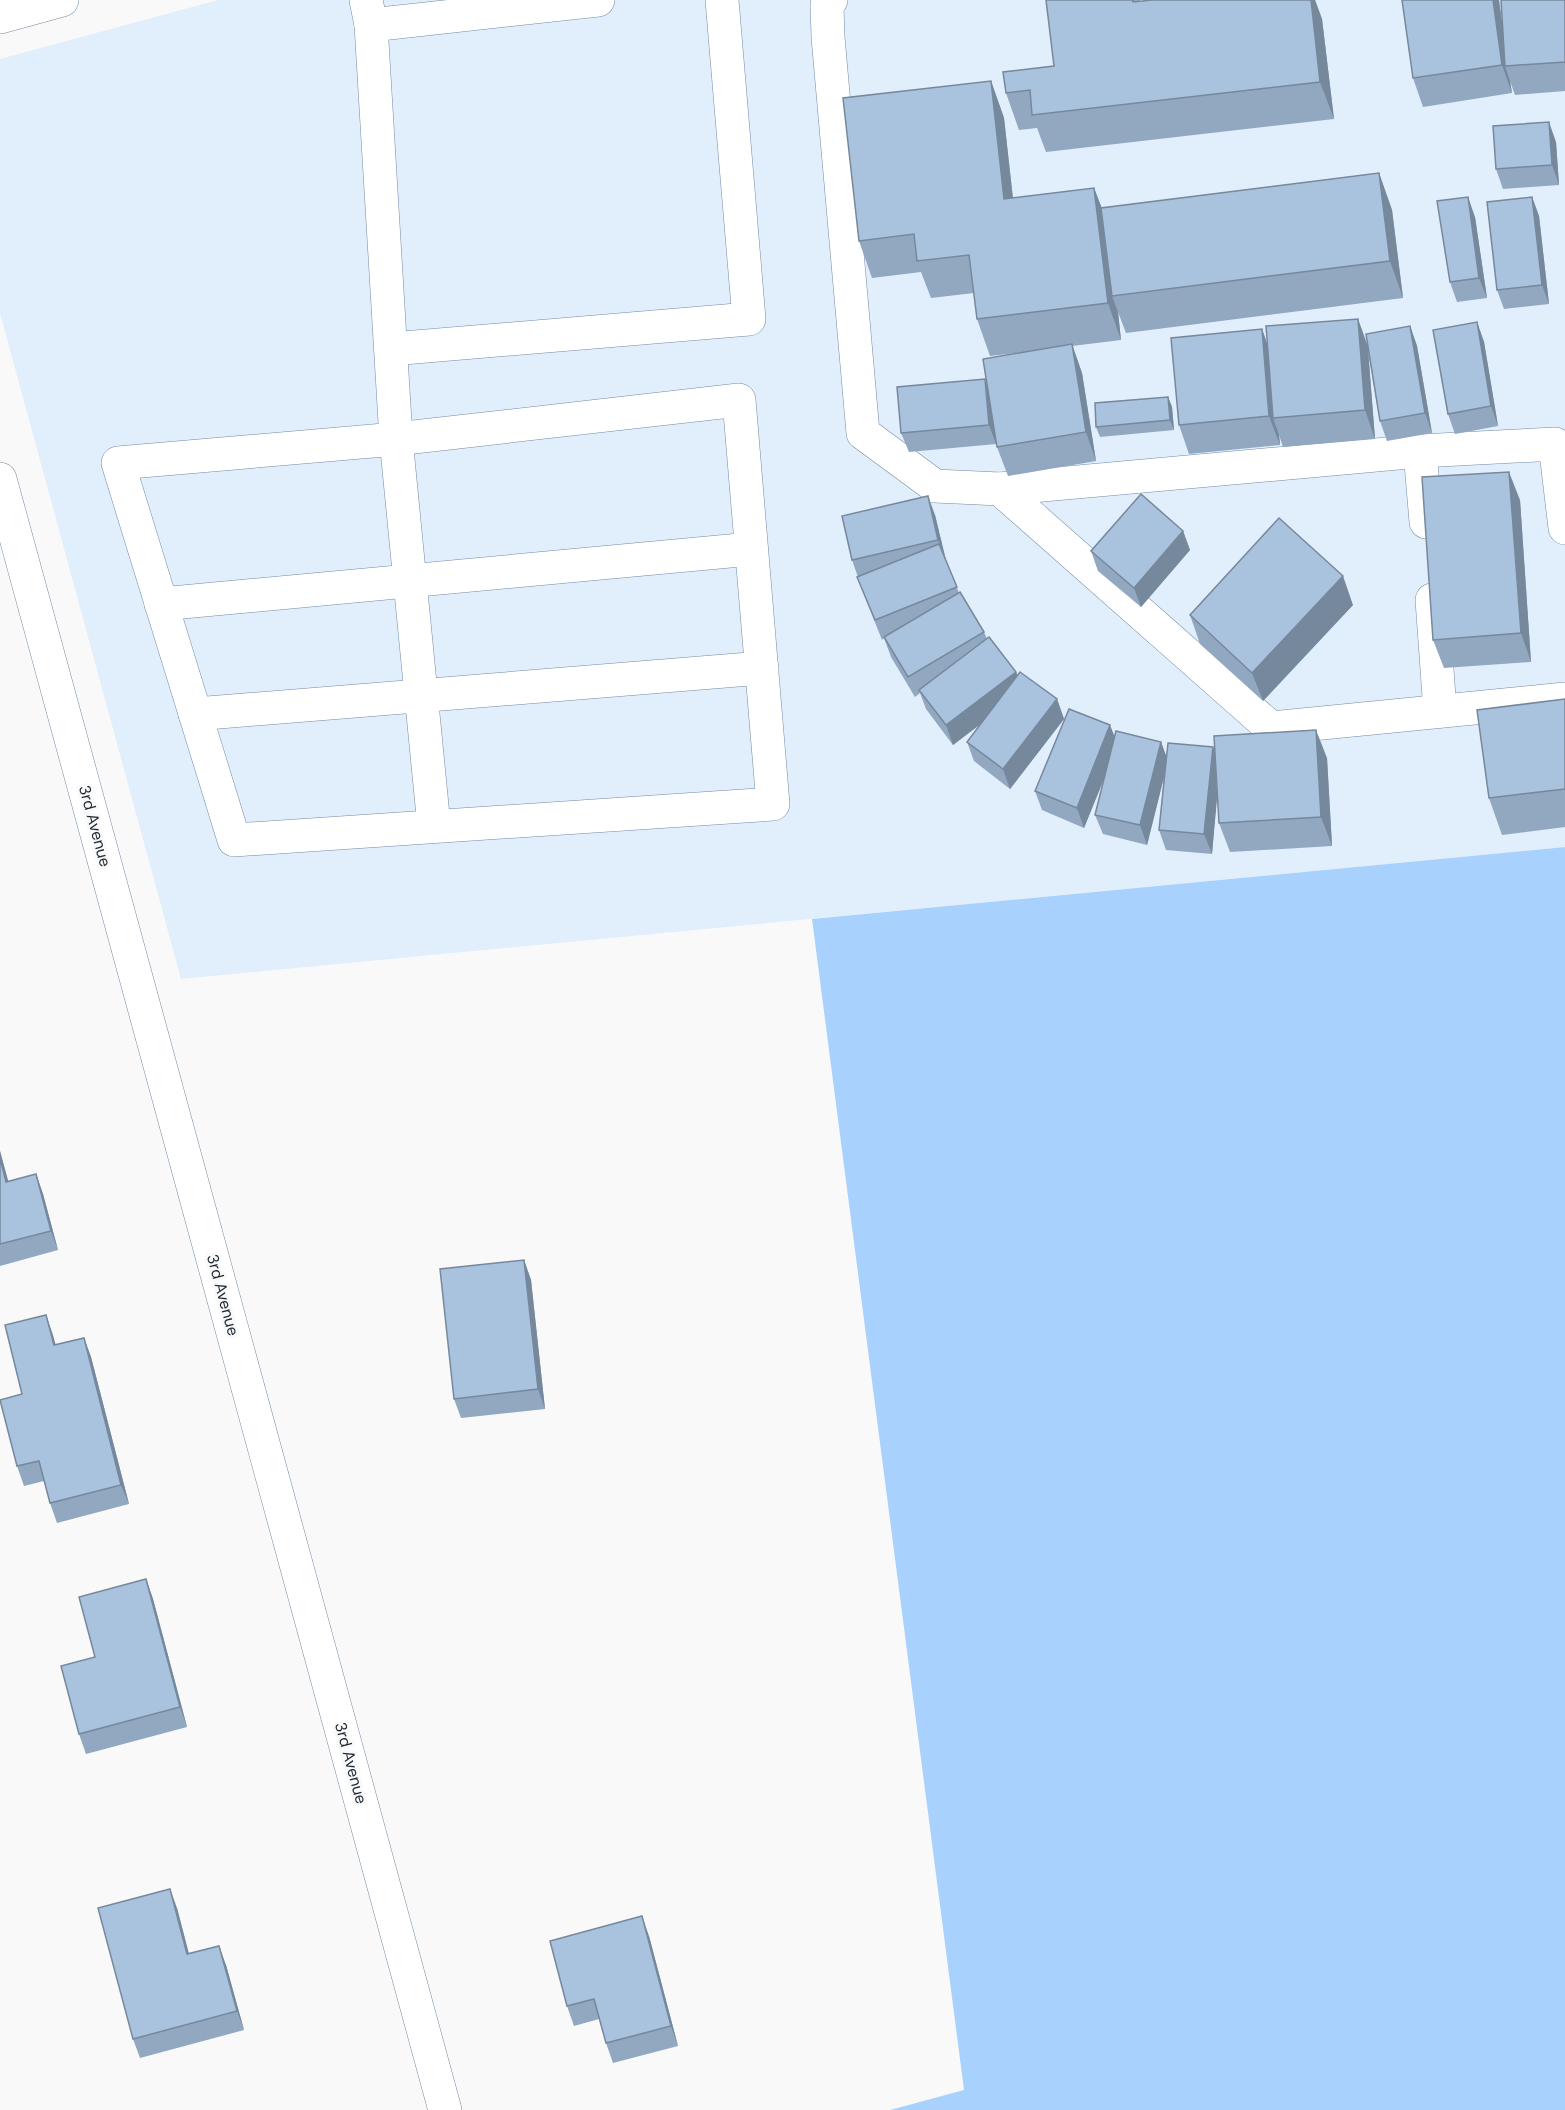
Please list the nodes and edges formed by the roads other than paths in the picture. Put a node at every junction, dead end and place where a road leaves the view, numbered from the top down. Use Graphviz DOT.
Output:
graph roads {
  1 [pos="62,0"];
  2 [pos="598,0"];
  3 [pos="723,0"];
  4 [pos="831,0"];
  5 [pos="368,13"];
  6 [pos="0,17"];
  7 [pos="391,349"];
  8 [pos="396,439"];
  9 [pos="1420,451"];
  10 [pos="0,479"];
  11 [pos="1000,489"];
  12 [pos="1565,528"];
  13 [pos="752,549"];
  14 [pos="410,582"];
  15 [pos="161,604"];
  16 [pos="762,668"];
  17 [pos="422,697"];
  18 [pos="1565,699"];
  19 [pos="1440,711"];
  20 [pos="195,714"];
  21 [pos="434,826"];
  22 [pos="445,2110"];
  1 -- 6 [label="street"];
  2 -- 5 [label="street"];
  3 -- 7 [label="street"];
  4 -- 11 [label="street"];
  5 -- 7 [label="street"];
  7 -- 8 [label="street"];
  8 -- 13 [label="street"];
  8 -- 14 [label="street"];
  8 -- 15 [label="street"];
  9 -- 11 [label="street"];
  9 -- 12 [label="street"];
  9 -- 19 [label="street"];
  10 -- 22 [label="street, 3rd Avenue"];
  11 -- 19 [label="street"];
  13 -- 14 [label="street"];
  13 -- 16 [label="street"];
  14 -- 15 [label="street"];
  14 -- 17 [label="street"];
  15 -- 20 [label="street"];
  16 -- 17 [label="street"];
  16 -- 21 [label="street"];
  17 -- 20 [label="street"];
  17 -- 21 [label="street"];
  18 -- 19 [label="street"];
  20 -- 21 [label="street"];
}
